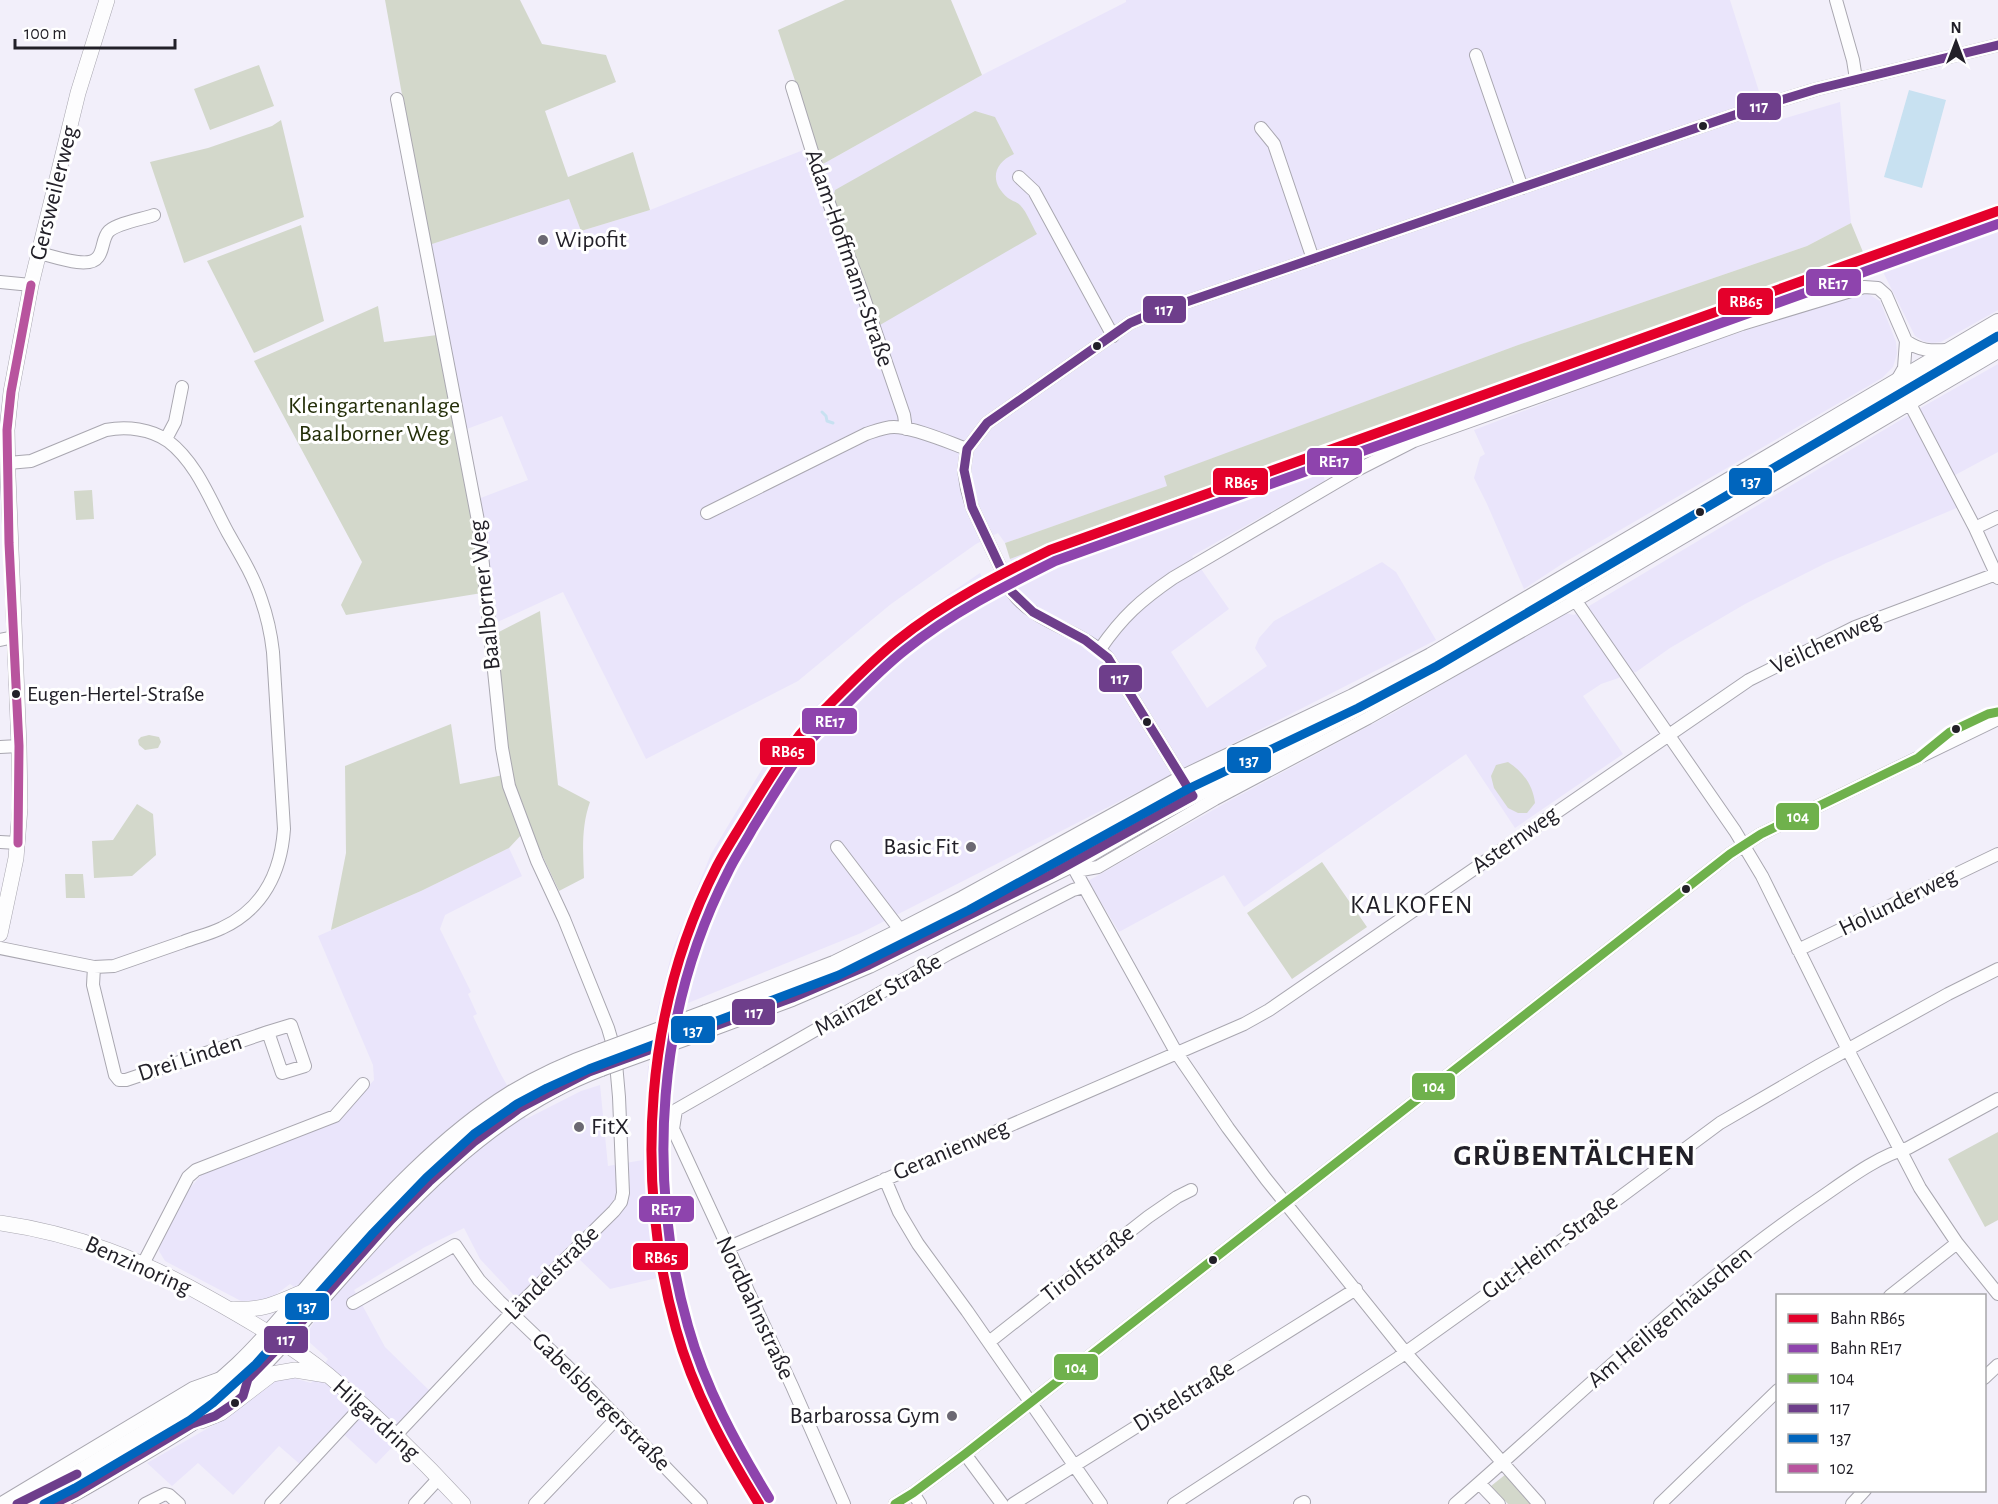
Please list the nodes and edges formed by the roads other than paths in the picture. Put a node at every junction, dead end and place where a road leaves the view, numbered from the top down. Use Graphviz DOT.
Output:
graph roads {
  1 [pos="107,0"];
  2 [pos="1836,0"];
  3 [pos="1998,45"];
  4 [pos="1476,55"];
  5 [pos="1856,79"];
  6 [pos="792,87"];
  7 [pos="397,99"];
  8 [pos="1261,128"];
  9 [pos="1019,177"];
  10 [pos="1522,188"];
  11 [pos="154,215"];
  12 [pos="39,253"];
  13 [pos="1313,259"];
  14 [pos="0,282"];
  15 [pos="31,285"];
  16 [pos="1998,322"];
  17 [pos="1113,336"];
  18 [pos="1998,338"];
  19 [pos="1906,341"];
  20 [pos="1951,350"];
  21 [pos="1998,352"];
  22 [pos="1895,383"];
  23 [pos="182,387"];
  24 [pos="1910,404"];
  25 [pos="906,429"];
  26 [pos="166,439"];
  27 [pos="967,448"];
  28 [pos="5,471"];
  29 [pos="707,513"];
  30 [pos="1998,517"];
  31 [pos="1975,528"];
  32 [pos="5,544"];
  33 [pos="1997,576"];
  34 [pos="1572,595"];
  35 [pos="7,639"];
  36 [pos="1100,649"];
  37 [pos="1998,719"];
  38 [pos="1667,735"];
  39 [pos="19,746"];
  40 [pos="0,747"];
  41 [pos="1183,778"];
  42 [pos="1193,796"];
  43 [pos="0,842"];
  44 [pos="18,843"];
  45 [pos="1743,844"];
  46 [pos="1061,845"];
  47 [pos="837,847"];
  48 [pos="1998,854"];
  49 [pos="1074,868"];
  50 [pos="1084,887"];
  51 [pos="901,931"];
  52 [pos="0,934"];
  53 [pos="0,948"];
  54 [pos="1798,950"];
  55 [pos="94,967"];
  56 [pos="1998,969"];
  57 [pos="706,1022"];
  58 [pos="268,1032"];
  59 [pos="1848,1050"];
  60 [pos="1176,1052"];
  61 [pos="601,1060"];
  62 [pos="617,1077"];
  63 [pos="363,1084"];
  64 [pos="1998,1099"];
  65 [pos="676,1110"];
  66 [pos="1900,1150"];
  67 [pos="885,1179"];
  68 [pos="1191,1190"];
  69 [pos="1286,1203"];
  70 [pos="0,1223"];
  71 [pos="1957,1243"];
  72 [pos="726,1248"];
  73 [pos="144,1264"];
  74 [pos="1356,1289"];
  75 [pos="304,1291"];
  76 [pos="1893,1294"];
  77 [pos="1998,1294"];
  78 [pos="353,1303"];
  79 [pos="228,1309"];
  80 [pos="512,1312"];
  81 [pos="268,1333"];
  82 [pos="988,1342"];
  83 [pos="283,1343"];
  84 [pos="1405,1352"];
  85 [pos="1998,1365"];
  86 [pos="327,1375"];
  87 [pos="1986,1376"];
  88 [pos="225,1377"];
  89 [pos="1776,1392"];
  90 [pos="1031,1403"];
  91 [pos="363,1405"];
  92 [pos="618,1417"];
  93 [pos="192,1424"];
  94 [pos="396,1436"];
  95 [pos="965,1454"];
  96 [pos="1501,1463"];
  97 [pos="1073,1465"];
  98 [pos="440,1478"];
  99 [pos="1479,1483"];
  100 [pos="1864,1492"];
  101 [pos="916,1499"];
  102 [pos="695,1502"];
  103 [pos="0,1504"];
  104 [pos="17,1504"];
  105 [pos="53,1504"];
  106 [pos="145,1504"];
  107 [pos="179,1504"];
  108 [pos="271,1504"];
  109 [pos="415,1504"];
  110 [pos="464,1504"];
  111 [pos="535,1504"];
  112 [pos="844,1504"];
  113 [pos="895,1504"];
  114 [pos="1002,1504"];
  115 [pos="1012,1504"];
  116 [pos="1101,1504"];
  117 [pos="1174,1504"];
  118 [pos="1455,1504"];
  119 [pos="1500,1504"];
  120 [pos="1539,1504"];
  121 [pos="1660,1504"];
  122 [pos="1852,1504"];
  1 -- 12 [label="street, Gersweilerweg"];
  2 -- 5 [label="street"];
  3 -- 5 [label="street"];
  4 -- 10 [label="street"];
  5 -- 10 [label="street"];
  6 -- 25 [label="street, Adam-Hoffmann-Straße"];
  7 -- 62 [label="street, Baalborner Weg"];
  8 -- 13 [label="street"];
  9 -- 17 [label="street"];
  10 -- 13 [label="street"];
  11 -- 12 [label="street"];
  12 -- 15 [label="street, Gersweilerweg"];
  13 -- 17 [label="street"];
  14 -- 15 [label="street"];
  15 -- 28 [label="street, Gersweilerweg"];
  16 -- 20 [label="main road, Mainzer Straße"];
  17 -- 27 [label="street"];
  18 -- 34 [label="main road, Mainzer Straße"];
  19 -- 20 [label="street"];
  19 -- 22 [label="street"];
  19 -- 36 [label="street"];
  20 -- 22 [label="main road, Mainzer Straße"];
  21 -- 24 [label="street, Mainzer Straße"];
  22 -- 41 [label="main road, Mainzer Straße"];
  23 -- 26 [label="street"];
  24 -- 31 [label="street"];
  24 -- 34 [label="street, Mainzer Straße"];
  25 -- 27 [label="street"];
  25 -- 29 [label="street"];
  26 -- 28 [label="street"];
  26 -- 55 [label="street"];
  27 -- 36 [label="street"];
  28 -- 32 [label="street, Gersweilerweg"];
  30 -- 31 [label="street"];
  31 -- 33 [label="street"];
  32 -- 35 [label="street, Gersweilerweg"];
  33 -- 38 [label="street, Veilchenweg"];
  34 -- 38 [label="street"];
  34 -- 42 [label="main road, Mainzer Straße"];
  34 -- 49 [label="street, Mainzer Straße"];
  35 -- 39 [label="street, Gersweilerweg"];
  36 -- 41 [label="street"];
  37 -- 45 [label="street"];
  38 -- 45 [label="street"];
  38 -- 60 [label="street, Asternweg"];
  39 -- 40 [label="street"];
  39 -- 44 [label="street, Gersweilerweg"];
  41 -- 42 [label="street"];
  41 -- 46 [label="main road, Mainzer Straße"];
  42 -- 49 [label="main road, Mainzer Straße"];
  43 -- 44 [label="street"];
  44 -- 52 [label="street, Gersweilerweg"];
  45 -- 54 [label="street"];
  45 -- 69 [label="street"];
  46 -- 49 [label="street"];
  46 -- 51 [label="main road, Mainzer Straße"];
  47 -- 51 [label="street, Mainzer Straße"];
  48 -- 54 [label="street, Holunderweg"];
  49 -- 50 [label="street"];
  49 -- 57 [label="main road, Mainzer Straße"];
  50 -- 60 [label="street"];
  50 -- 65 [label="street, Mainzer Straße"];
  51 -- 57 [label="main road, Mainzer Straße"];
  53 -- 55 [label="street"];
  54 -- 59 [label="street"];
  55 -- 58 [label="street, Drei Linden"];
  56 -- 59 [label="street, Gut-Heim-Straße"];
  57 -- 61 [label="main road, Mainzer Straße, bridge"];
  59 -- 66 [label="street"];
  59 -- 84 [label="street, Gut-Heim-Straße"];
  60 -- 67 [label="street, Geranienweg"];
  60 -- 69 [label="street"];
  61 -- 75 [label="main road, Mainzer Straße"];
  61 -- 83 [label="main road, Mainzer Straße"];
  62 -- 80 [label="street, Ländelstraße"];
  63 -- 73 [label="street"];
  64 -- 66 [label="street, Am Heiligenhäuschen"];
  65 -- 72 [label="street, Nordbahnstraße"];
  66 -- 71 [label="street"];
  66 -- 96 [label="street, Am Heiligenhäuschen"];
  67 -- 72 [label="street, Geranienweg"];
  67 -- 82 [label="street"];
  68 -- 82 [label="street, Tirolfstraße"];
  69 -- 74 [label="street"];
  69 -- 90 [label="street"];
  70 -- 73 [label="street, Benzinoring"];
  71 -- 76 [label="street"];
  71 -- 77 [label="street"];
  72 -- 112 [label="street, Nordbahnstraße"];
  73 -- 79 [label="street, Benzinoring"];
  74 -- 84 [label="street"];
  74 -- 97 [label="street, Distelstraße"];
  75 -- 79 [label="street"];
  75 -- 81 [label="main road, Mainzer Straße"];
  78 -- 80 [label="street, Gabelsbergerstraße"];
  79 -- 81 [label="street, Benzinoring"];
  80 -- 92 [label="street, Gabelsbergerstraße"];
  80 -- 94 [label="street, Ländelstraße"];
  81 -- 83 [label="street, Hilgardring"];
  81 -- 88 [label="main road, Mainzer Straße"];
  82 -- 90 [label="street"];
  83 -- 86 [label="street, Hilgardring"];
  83 -- 93 [label="main road, Mainzer Straße"];
  84 -- 96 [label="street"];
  84 -- 117 [label="street, Gut-Heim-Straße"];
  85 -- 87 [label="street"];
  86 -- 91 [label="street, Hilgardring"];
  86 -- 93 [label="street"];
  88 -- 103 [label="street"];
  88 -- 104 [label="main road, Mainzer Straße"];
  89 -- 121 [label="street"];
  90 -- 95 [label="street"];
  90 -- 97 [label="street"];
  91 -- 94 [label="street, Hilgardring"];
  91 -- 108 [label="street"];
  92 -- 102 [label="street, Gabelsbergerstraße"];
  92 -- 111 [label="street"];
  93 -- 105 [label="main road, Mainzer Straße"];
  94 -- 98 [label="street, Hilgardring"];
  95 -- 101 [label="street"];
  95 -- 114 [label="street"];
  96 -- 99 [label="street, Am Heiligenhäuschen"];
  96 -- 120 [label="street"];
  97 -- 115 [label="street, Distelstraße"];
  97 -- 116 [label="street"];
  98 -- 109 [label="street"];
  98 -- 110 [label="street, Hilgardring"];
  99 -- 118 [label="street, Am Heiligenhäuschen"];
  99 -- 119 [label="street"];
  100 -- 122 [label="street"];
  101 -- 113 [label="street"];
  106 -- 107 [label="street"];
}
